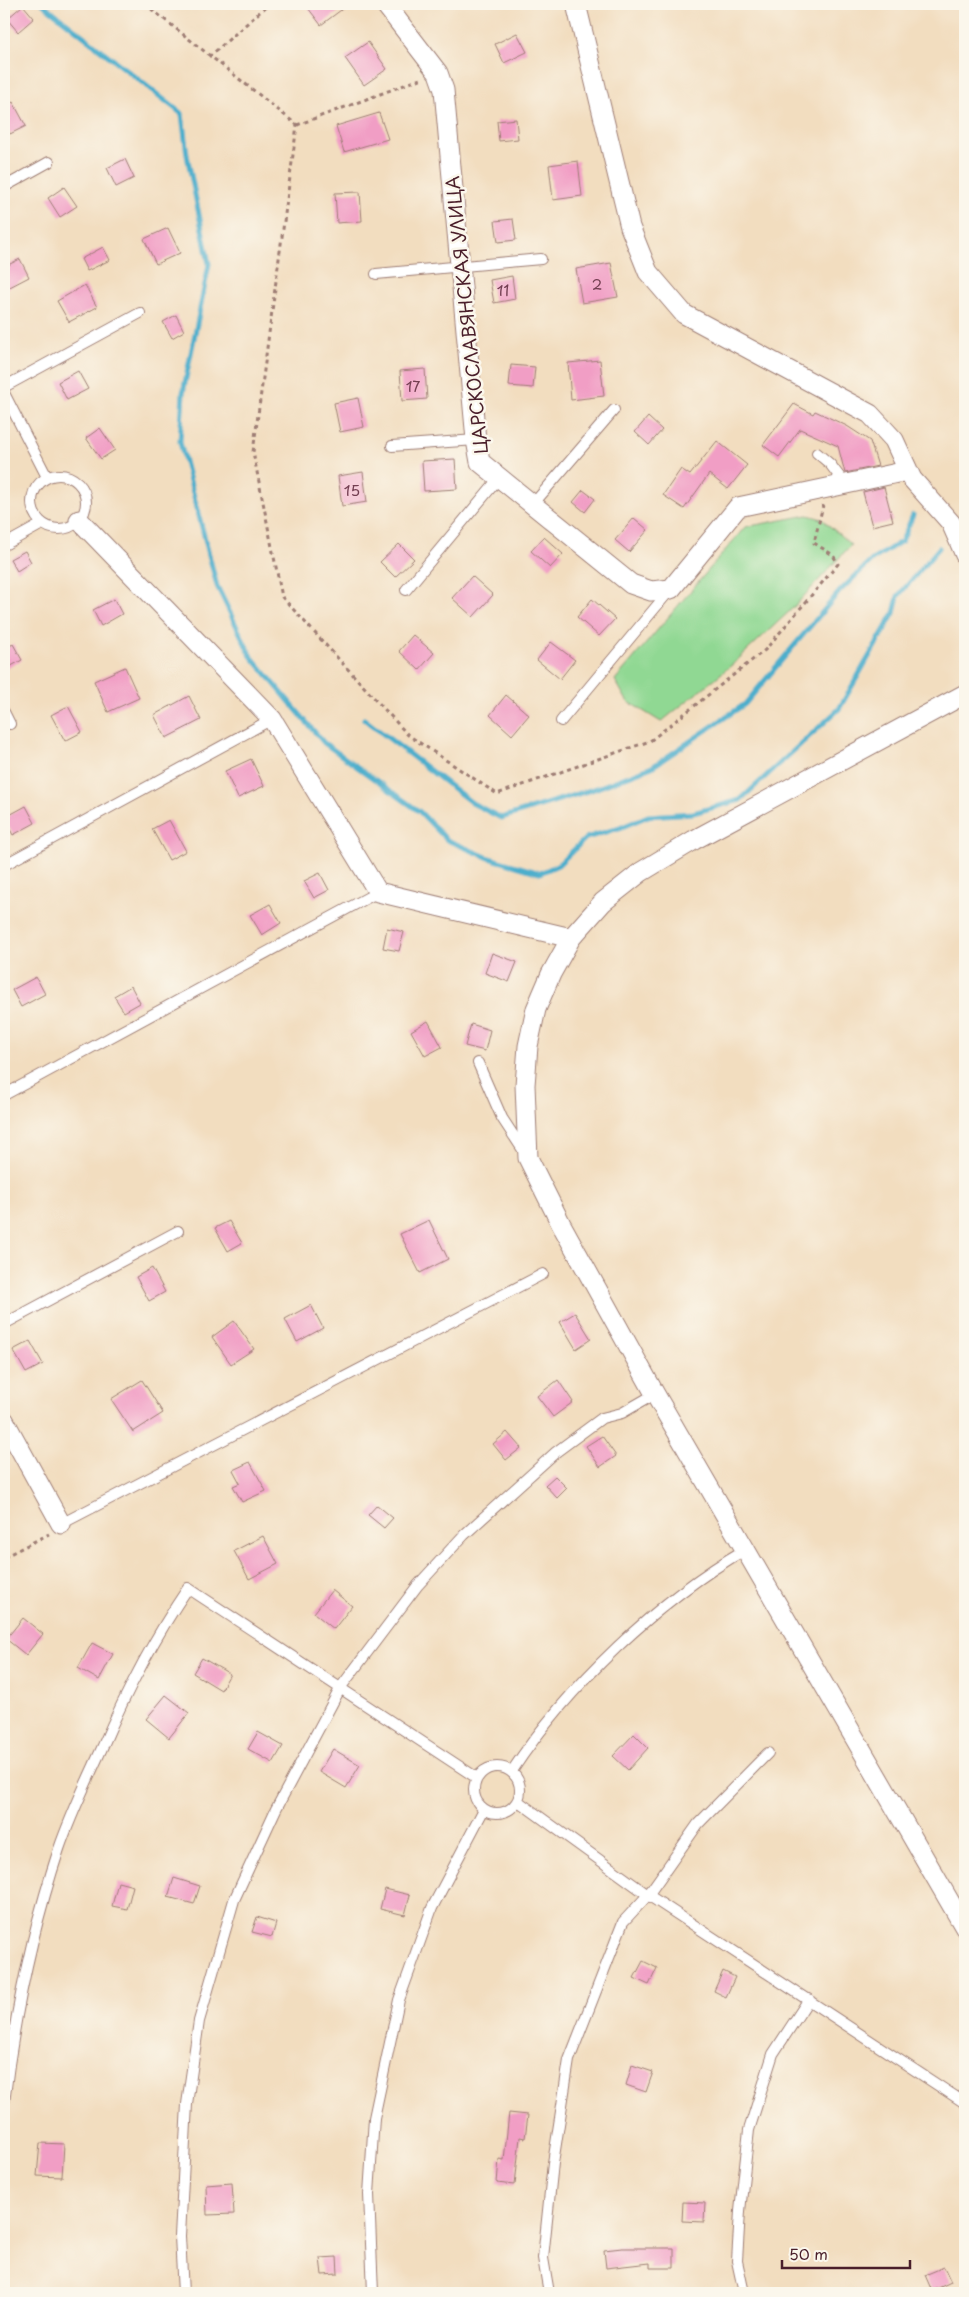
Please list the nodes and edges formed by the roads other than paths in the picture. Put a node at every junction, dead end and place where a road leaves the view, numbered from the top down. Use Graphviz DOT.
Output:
graph roads {
  1 [pos="385,4"];
  2 [pos="576,4"];
  3 [pos="48,162"];
  4 [pos="4,186"];
  5 [pos="541,259"];
  6 [pos="461,266"];
  7 [pos="376,274"];
  8 [pos="140,313"];
  9 [pos="4,387"];
  10 [pos="4,393"];
  11 [pos="614,410"];
  12 [pos="476,440"];
  13 [pos="392,446"];
  14 [pos="817,453"];
  15 [pos="907,471"];
  16 [pos="47,477"];
  17 [pos="499,478"];
  18 [pos="845,484"];
  19 [pos="534,503"];
  20 [pos="79,520"];
  21 [pos="42,524"];
  22 [pos="4,545"];
  23 [pos="965,556"];
  24 [pos="406,590"];
  25 [pos="671,590"];
  26 [pos="965,694"];
  27 [pos="4,712"];
  28 [pos="272,719"];
  29 [pos="561,721"];
  30 [pos="10,724"];
  31 [pos="4,865"];
  32 [pos="378,892"];
  33 [pos="571,938"];
  34 [pos="478,1063"];
  35 [pos="4,1095"];
  36 [pos="528,1158"];
  37 [pos="178,1231"];
  38 [pos="542,1274"];
  39 [pos="4,1324"];
  40 [pos="655,1394"];
  41 [pos="4,1420"];
  42 [pos="61,1524"];
  43 [pos="746,1549"];
  44 [pos="340,1687"];
  45 [pos="768,1754"];
  46 [pos="512,1771"];
  47 [pos="477,1778"];
  48 [pos="518,1801"];
  49 [pos="484,1809"];
  50 [pos="648,1895"];
  51 [pos="965,1928"];
  52 [pos="809,1998"];
  53 [pos="4,2103"];
  54 [pos="965,2103"];
  55 [pos="183,2293"];
  56 [pos="373,2293"];
  57 [pos="549,2293"];
  58 [pos="744,2293"];
  1 -- 6 [label="street, ЦАРСКОСЛАВЯНСКАЯ УЛИЦА"];
  2 -- 15 [label="street"];
  3 -- 4 [label="lane"];
  5 -- 6 [label="lane"];
  6 -- 7 [label="lane"];
  6 -- 12 [label="street, ЦАРСКОСЛАВЯНСКАЯ УЛИЦА"];
  8 -- 9 [label="lane"];
  10 -- 16 [label="lane"];
  11 -- 19 [label="lane"];
  12 -- 13 [label="lane"];
  12 -- 17 [label="street, ЦАРСКОСЛАВЯНСКАЯ УЛИЦА"];
  14 -- 18 [label="lane"];
  15 -- 18 [label="street"];
  15 -- 23 [label="street"];
  16 -- 20 [label="lane"];
  16 -- 21 [label="lane"];
  17 -- 19 [label="street, ЦАРСКОСЛАВЯНСКАЯ УЛИЦА"];
  17 -- 24 [label="lane"];
  18 -- 25 [label="street"];
  19 -- 25 [label="street, ЦАРСКОСЛАВЯНСКАЯ УЛИЦА"];
  20 -- 21 [label="lane"];
  20 -- 28 [label="street"];
  21 -- 22 [label="lane"];
  25 -- 29 [label="lane"];
  26 -- 33 [label="street"];
  27 -- 30 [label="lane"];
  28 -- 31 [label="lane"];
  28 -- 32 [label="street"];
  32 -- 33 [label="street"];
  32 -- 35 [label="lane"];
  33 -- 36 [label="street"];
  34 -- 36 [label="lane"];
  36 -- 40 [label="street"];
  37 -- 39 [label="lane"];
  38 -- 42 [label="lane"];
  40 -- 43 [label="street"];
  40 -- 44 [label="lane"];
  41 -- 42 [label="street"];
  43 -- 46 [label="lane"];
  43 -- 51 [label="street"];
  44 -- 47 [label="lane"];
  44 -- 53 [label="lane"];
  44 -- 55 [label="lane"];
  45 -- 50 [label="lane"];
  46 -- 47 [label="lane"];
  46 -- 48 [label="lane"];
  47 -- 49 [label="lane"];
  48 -- 49 [label="lane"];
  48 -- 50 [label="lane"];
  49 -- 56 [label="lane"];
  50 -- 52 [label="lane"];
  50 -- 57 [label="lane"];
  52 -- 54 [label="lane"];
  52 -- 58 [label="lane"];
}
